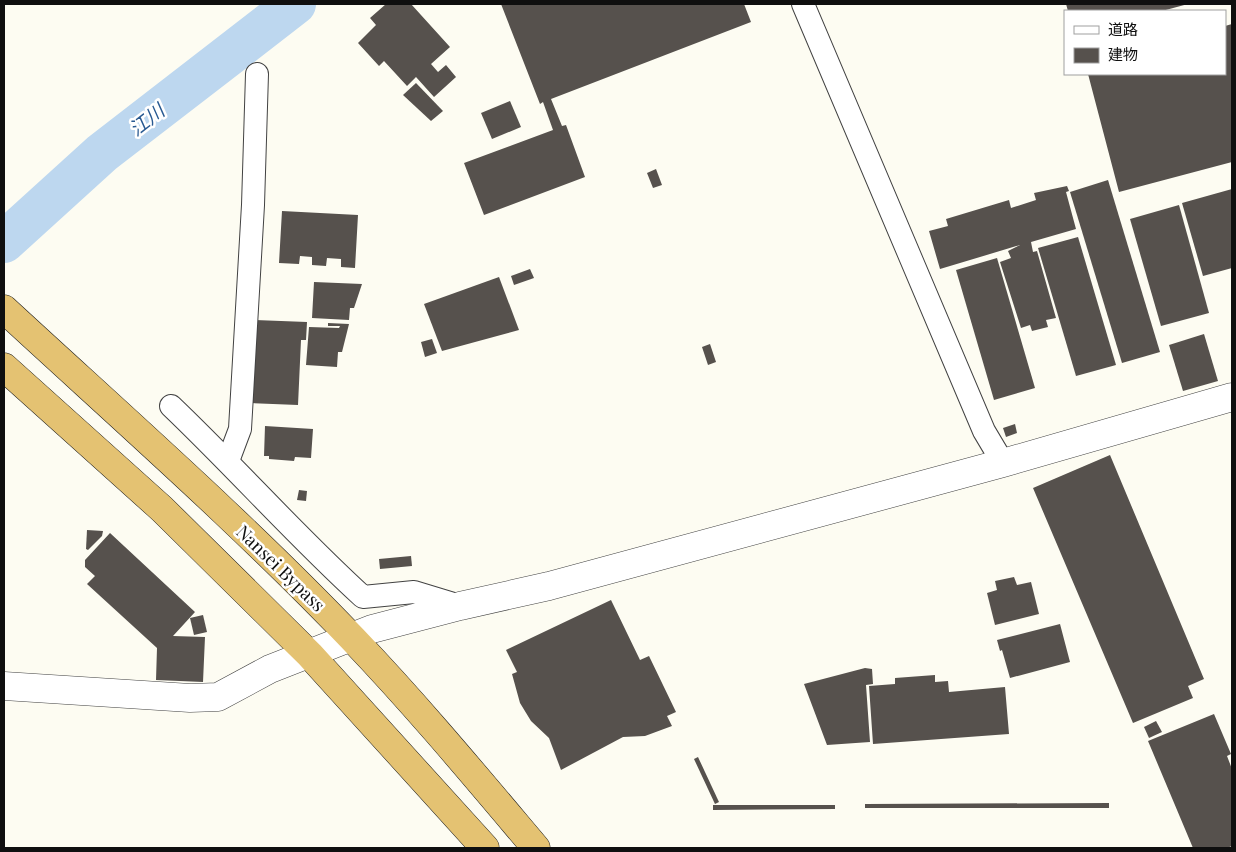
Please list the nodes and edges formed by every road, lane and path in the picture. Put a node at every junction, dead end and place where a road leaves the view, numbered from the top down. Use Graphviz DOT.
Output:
graph roads {
  1 [pos="803,4"];
  2 [pos="257,74"];
  3 [pos="4,309"];
  4 [pos="4,367"];
  5 [pos="1232,396"];
  6 [pos="171,406"];
  7 [pos="228,461"];
  8 [pos="1003,463"];
  9 [pos="460,606"];
  10 [pos="352,637"];
  11 [pos="310,655"];
  12 [pos="4,686"];
  13 [pos="485,848"];
  14 [pos="536,848"];
  1 -- 8 [label="street"];
  2 -- 7 [label="street"];
  3 -- 10 [label="highway, Nansei Bypass"];
  4 -- 11 [label="highway"];
  5 -- 8 [label="street"];
  6 -- 7 [label="street"];
  7 -- 9 [label="street"];
  8 -- 9 [label="street"];
  9 -- 10 [label="street"];
  10 -- 11 [label="street"];
  10 -- 14 [label="highway, Nansei Bypass"];
  11 -- 12 [label="street"];
  11 -- 13 [label="highway"];
}
